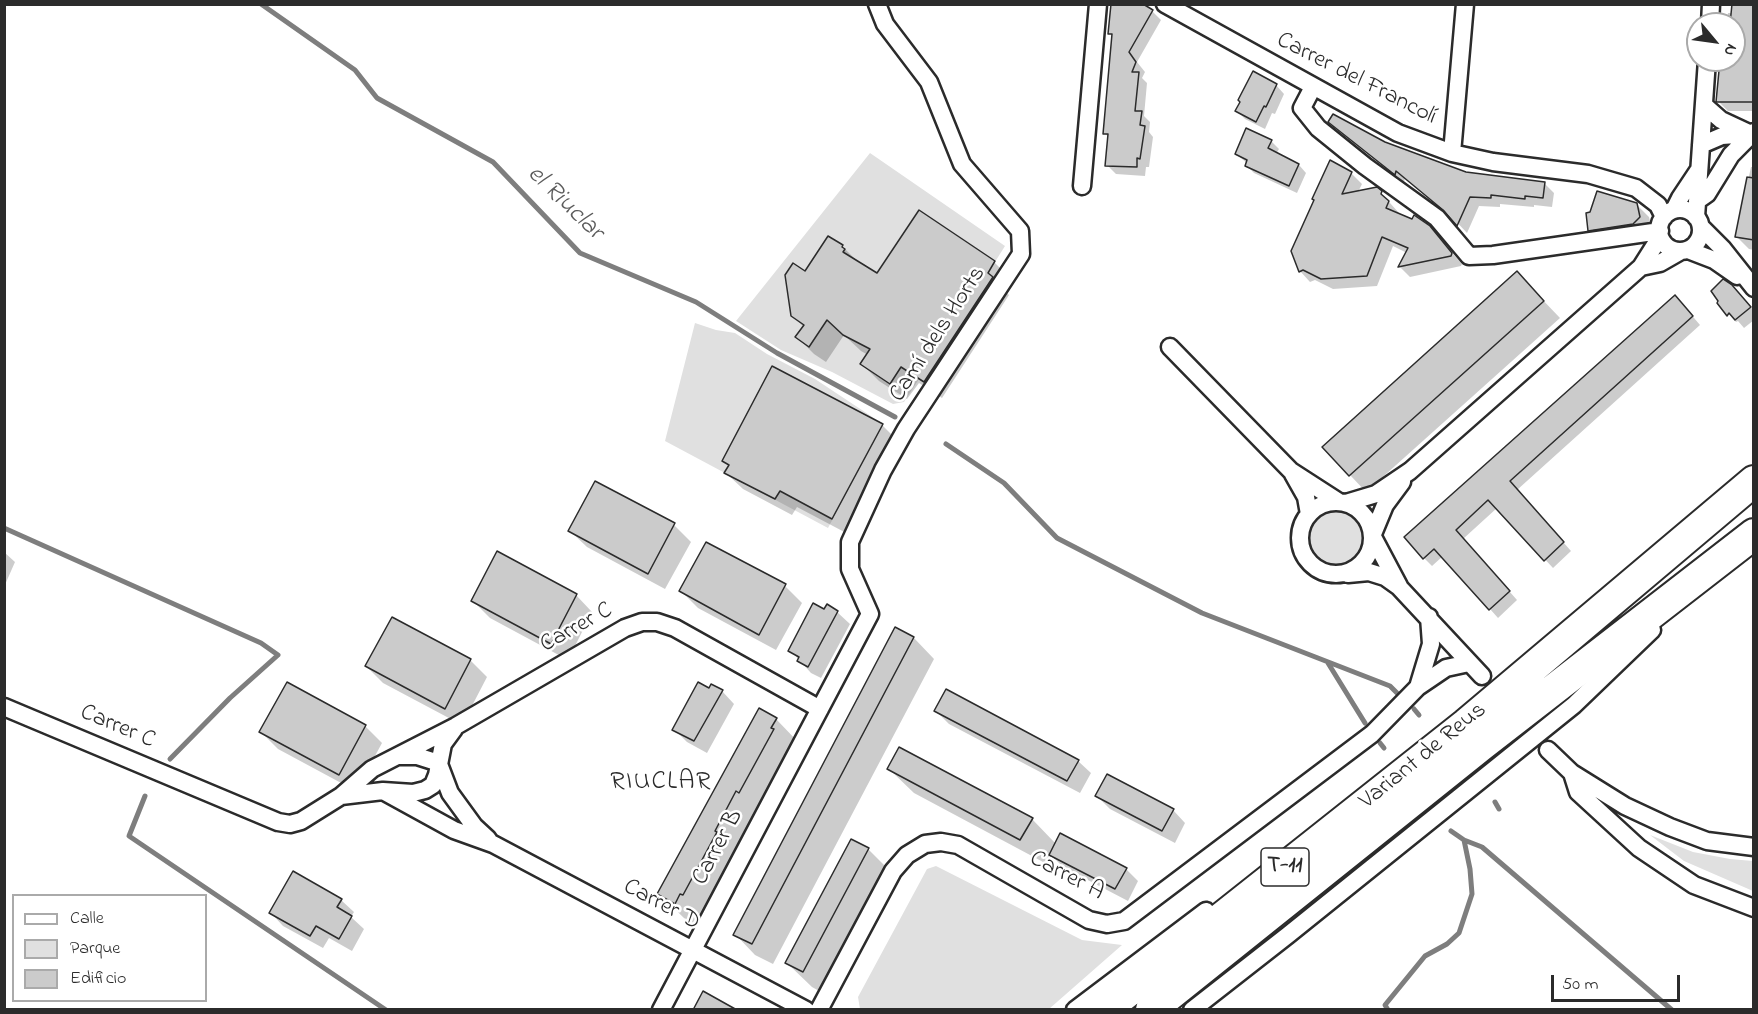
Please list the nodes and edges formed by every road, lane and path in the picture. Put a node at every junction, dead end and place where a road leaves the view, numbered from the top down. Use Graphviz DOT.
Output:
graph roads {
  1 [pos="877,4"];
  2 [pos="1098,4"];
  3 [pos="1165,4"];
  4 [pos="1465,4"];
  5 [pos="1706,72"];
  6 [pos="1313,87"];
  7 [pos="1704,105"];
  8 [pos="1753,133"];
  9 [pos="1701,145"];
  10 [pos="1452,153"];
  11 [pos="1698,170"];
  12 [pos="1082,186"];
  13 [pos="1698,215"];
  14 [pos="1665,224"];
  15 [pos="1684,251"];
  16 [pos="1641,267"];
  17 [pos="1753,287"];
  18 [pos="1170,347"];
  19 [pos="1291,471"];
  20 [pos="1410,471"];
  21 [pos="1745,489"];
  22 [pos="1342,502"];
  23 [pos="1309,514"];
  24 [pos="1754,534"];
  25 [pos="1373,535"];
  26 [pos="1347,574"];
  27 [pos="1399,587"];
  28 [pos="1688,593"];
  29 [pos="1429,617"];
  30 [pos="1469,663"];
  31 [pos="1482,676"];
  32 [pos="1418,687"];
  33 [pos="4,707"];
  34 [pos="820,709"];
  35 [pos="456,726"];
  36 [pos="1548,750"];
  37 [pos="397,756"];
  38 [pos="439,763"];
  39 [pos="1572,773"];
  40 [pos="383,791"];
  41 [pos="341,796"];
  42 [pos="493,844"];
  43 [pos="1754,848"];
  44 [pos="1302,854"];
  45 [pos="1754,908"];
  46 [pos="1206,911"];
  47 [pos="692,950"];
  48 [pos="660,1010"];
  49 [pos="806,1010"];
  50 [pos="819,1010"];
  51 [pos="1075,1010"];
  52 [pos="1104,1010"];
  53 [pos="1151,1010"];
  54 [pos="1192,1010"];
  1 -- 34 [label="street, Camí dels Horts"];
  2 -- 12 [label="street"];
  3 -- 6 [label="street, Carrer del Francolí"];
  4 -- 10 [label="street"];
  5 -- 7 [label="street"];
  6 -- 10 [label="street, Carrer del Francolí"];
  6 -- 14 [label="street"];
  7 -- 8 [label="street"];
  7 -- 9 [label="street"];
  8 -- 9 [label="street"];
  8 -- 13 [label="street"];
  9 -- 11 [label="street"];
  10 -- 14 [label="street, Carrer del Francolí"];
  11 -- 13 [label="street"];
  11 -- 14 [label="street"];
  13 -- 14 [label="street"];
  13 -- 15 [label="street"];
  13 -- 17 [label="street"];
  14 -- 15 [label="street"];
  14 -- 16 [label="street"];
  15 -- 16 [label="street"];
  15 -- 17 [label="street"];
  16 -- 20 [label="street"];
  18 -- 19 [label="street"];
  19 -- 22 [label="street"];
  19 -- 23 [label="street"];
  20 -- 22 [label="street"];
  20 -- 25 [label="street"];
  21 -- 44 [label="highway, Variant de Reus / T-11"];
  22 -- 23 [label="street"];
  22 -- 25 [label="street"];
  23 -- 26 [label="street"];
  24 -- 28 [label="highway, Variant de Reus / T-11"];
  25 -- 26 [label="street"];
  25 -- 27 [label="street"];
  26 -- 27 [label="street"];
  27 -- 29 [label="street"];
  28 -- 53 [label="highway, Variant de Reus / T-11"];
  28 -- 54 [label="street"];
  29 -- 30 [label="street"];
  29 -- 32 [label="street, Carrer A"];
  30 -- 31 [label="street"];
  30 -- 32 [label="street, Carrer A"];
  32 -- 50 [label="street, Carrer A"];
  33 -- 41 [label="street, Carrer C"];
  34 -- 35 [label="street, Carrer C"];
  34 -- 47 [label="street, Carrer B"];
  35 -- 37 [label="street, Carrer C"];
  35 -- 38 [label="street, Carrer C"];
  36 -- 39 [label="street"];
  37 -- 38 [label="street"];
  37 -- 41 [label="street, Carrer C"];
  38 -- 40 [label="street, Carrer C"];
  38 -- 42 [label="street, Carrer D"];
  39 -- 43 [label="street"];
  39 -- 45 [label="street"];
  40 -- 41 [label="street, Carrer C"];
  40 -- 42 [label="street, Carrer D"];
  42 -- 47 [label="street, Carrer D"];
  44 -- 46 [label="highway"];
  44 -- 52 [label="highway, Variant de Reus / T-11"];
  46 -- 51 [label="street"];
  47 -- 48 [label="street, Carrer B"];
  47 -- 49 [label="street, Carrer D"];
}
